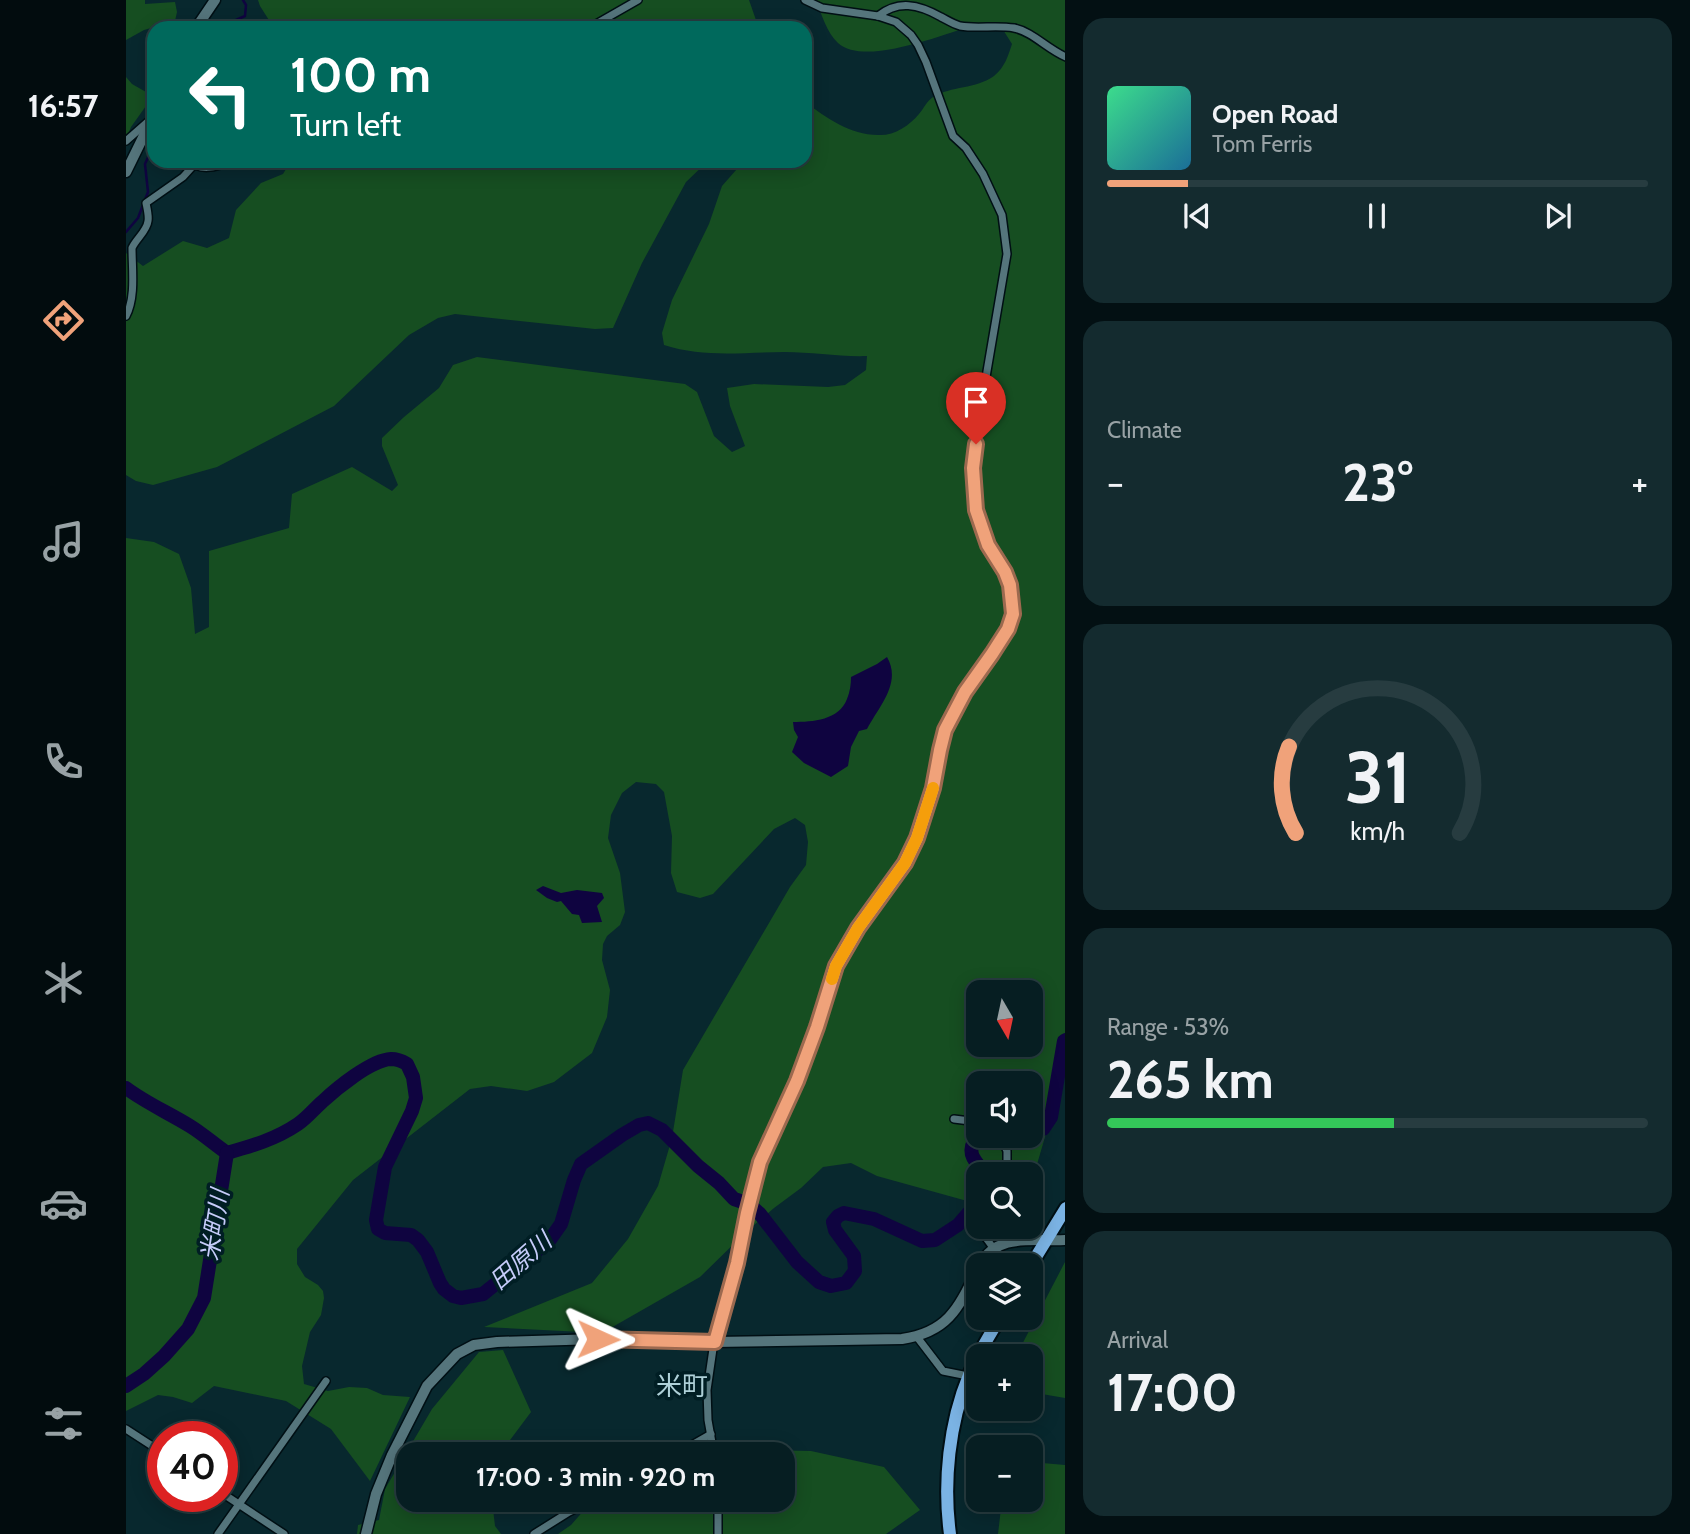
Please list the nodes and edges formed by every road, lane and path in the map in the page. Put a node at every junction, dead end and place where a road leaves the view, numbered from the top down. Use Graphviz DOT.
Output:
graph roads {
  1 [pos="638,0"];
  2 [pos="805,0"];
  3 [pos="214,1"];
  4 [pos="878,16"];
  5 [pos="200,21"];
  6 [pos="601,21"];
  7 [pos="1065,57"];
  8 [pos="147,123"];
  9 [pos="147,131"];
  10 [pos="126,141"];
  11 [pos="188,168"];
  12 [pos="126,172"];
  13 [pos="126,316"];
  14 [pos="954,1119"];
  15 [pos="966,1120"];
  16 [pos="1065,1208"];
  17 [pos="987,1239"];
  18 [pos="1045,1240"];
  19 [pos="1065,1240"];
  20 [pos="994,1249"];
  21 [pos="989,1253"];
  22 [pos="1038,1253"];
  23 [pos="966,1292"];
  24 [pos="917,1337"];
  25 [pos="715,1342"];
  26 [pos="966,1375"];
  27 [pos="326,1381"];
  28 [pos="966,1383"];
  29 [pos="126,1429"];
  30 [pos="710,1434"];
  31 [pos="696,1442"];
  32 [pos="712,1442"];
  33 [pos="147,1443"];
  34 [pos="239,1504"];
  35 [pos="569,1512"];
  36 [pos="718,1512"];
  37 [pos="218,1534"];
  38 [pos="284,1534"];
  39 [pos="366,1534"];
  40 [pos="534,1534"];
  41 [pos="718,1534"];
  42 [pos="950,1534"];
  1 -- 6 [label="street"];
  2 -- 4 [label="street"];
  3 -- 5 [label="street"];
  4 -- 7 [label="street"];
  4 -- 25 [label="street"];
  8 -- 10 [label="street"];
  9 -- 12 [label="street"];
  11 -- 13 [label="street"];
  14 -- 15 [label="street"];
  16 -- 18 [label="highway"];
  17 -- 20 [label="street"];
  18 -- 19 [label="street"];
  18 -- 20 [label="street"];
  18 -- 22 [label="highway"];
  20 -- 21 [label="street"];
  23 -- 24 [label="street"];
  24 -- 25 [label="street"];
  24 -- 26 [label="street"];
  25 -- 30 [label="street"];
  25 -- 39 [label="street"];
  27 -- 34 [label="street"];
  28 -- 42 [label="highway"];
  29 -- 33 [label="street"];
  30 -- 31 [label="street"];
  30 -- 32 [label="street"];
  34 -- 37 [label="street"];
  34 -- 38 [label="street"];
  35 -- 40 [label="street"];
  36 -- 41 [label="street"];
}
